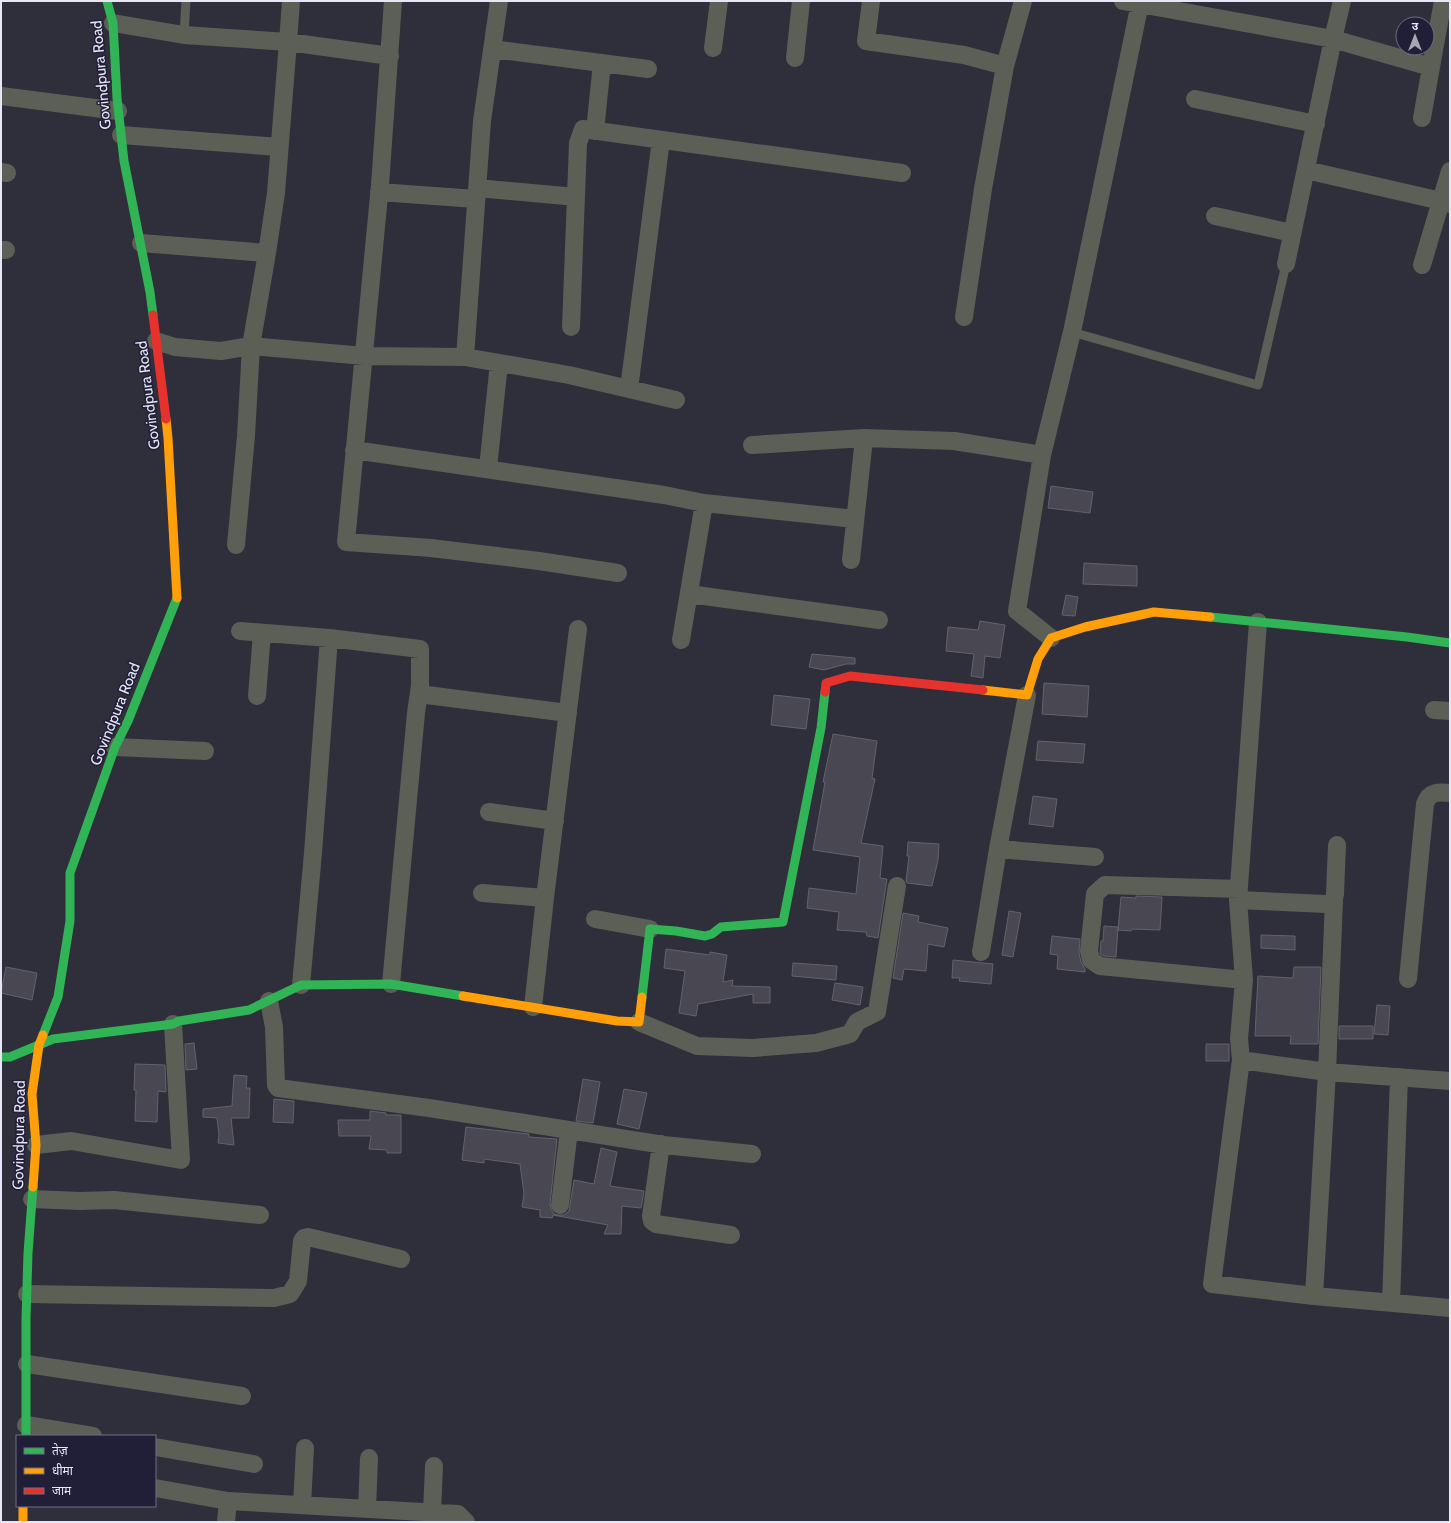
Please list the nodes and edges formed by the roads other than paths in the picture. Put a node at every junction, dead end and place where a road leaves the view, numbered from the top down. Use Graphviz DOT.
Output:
graph roads {
  1 [pos="107,1"];
  2 [pos="186,1"];
  3 [pos="291,1"];
  4 [pos="393,1"];
  5 [pos="499,1"];
  6 [pos="719,1"];
  7 [pos="801,1"];
  8 [pos="871,1"];
  9 [pos="1023,1"];
  10 [pos="1342,1"];
  11 [pos="1443,1"];
  12 [pos="1132,2"];
  13 [pos="1185,7"];
  14 [pos="113,23"];
  15 [pos="184,35"];
  16 [pos="1333,39"];
  17 [pos="288,42"];
  18 [pos="713,48"];
  19 [pos="492,49"];
  20 [pos="390,56"];
  21 [pos="795,58"];
  22 [pos="602,63"];
  23 [pos="1005,66"];
  24 [pos="1431,67"];
  25 [pos="648,69"];
  26 [pos="1,96"];
  27 [pos="1195,99"];
  28 [pos="118,111"];
  29 [pos="1422,118"];
  30 [pos="1316,124"];
  31 [pos="595,131"];
  32 [pos="121,134"];
  33 [pos="661,140"];
  34 [pos="279,147"];
  35 [pos="1306,170"];
  36 [pos="1450,171"];
  37 [pos="902,173"];
  38 [pos="379,192"];
  39 [pos="477,193"];
  40 [pos="576,197"];
  41 [pos="1446,203"];
  42 [pos="1215,216"];
  43 [pos="1292,233"];
  44 [pos="141,243"];
  45 [pos="268,253"];
  46 [pos="1286,264"];
  47 [pos="1422,265"];
  48 [pos="964,317"];
  49 [pos="571,327"];
  50 [pos="1072,332"];
  51 [pos="156,342"];
  52 [pos="251,346"];
  53 [pos="364,356"];
  54 [pos="465,357"];
  55 [pos="499,363"];
  56 [pos="630,389"];
  57 [pos="676,400"];
  58 [pos="864,438"];
  59 [pos="752,445"];
  60 [pos="354,450"];
  61 [pos="1042,455"];
  62 [pos="488,468"];
  63 [pos="704,503"];
  64 [pos="855,519"];
  65 [pos="236,545"];
  66 [pos="851,560"];
  67 [pos="618,574"];
  68 [pos="689,594"];
  69 [pos="879,620"];
  70 [pos="1258,622"];
  71 [pos="578,629"];
  72 [pos="240,631"];
  73 [pos="262,633"];
  74 [pos="329,638"];
  75 [pos="1051,638"];
  76 [pos="681,640"];
  77 [pos="1450,643"];
  78 [pos="419,694"];
  79 [pos="1027,695"];
  80 [pos="257,696"];
  81 [pos="568,713"];
  82 [pos="115,746"];
  83 [pos="205,751"];
  84 [pos="1450,792"];
  85 [pos="489,812"];
  86 [pos="555,821"];
  87 [pos="1337,845"];
  88 [pos="998,849"];
  89 [pos="1095,857"];
  90 [pos="896,886"];
  91 [pos="482,893"];
  92 [pos="1238,895"];
  93 [pos="544,898"];
  94 [pos="1334,900"];
  95 [pos="595,919"];
  96 [pos="650,929"];
  97 [pos="982,952"];
  98 [pos="1408,979"];
  99 [pos="1244,980"];
  100 [pos="391,984"];
  101 [pos="301,985"];
  102 [pos="269,1001"];
  103 [pos="532,1007"];
  104 [pos="640,1022"];
  105 [pos="174,1024"];
  106 [pos="39,1045"];
  107 [pos="1,1057"];
  108 [pos="1241,1060"];
  109 [pos="1327,1072"];
  110 [pos="1399,1077"];
  111 [pos="1450,1081"];
  112 [pos="569,1130"];
  113 [pos="661,1144"];
  114 [pos="36,1145"];
  115 [pos="752,1154"];
  116 [pos="32,1199"];
  117 [pos="560,1206"];
  118 [pos="260,1215"];
  119 [pos="731,1235"];
  120 [pos="401,1259"];
  121 [pos="27,1294"];
  122 [pos="1314,1296"];
  123 [pos="1391,1303"];
  124 [pos="1450,1308"];
  125 [pos="27,1364"];
  126 [pos="242,1396"];
  127 [pos="26,1430"];
  128 [pos="82,1435"];
  129 [pos="156,1447"];
  130 [pos="305,1448"];
  131 [pos="369,1458"];
  132 [pos="254,1464"];
  133 [pos="434,1466"];
  134 [pos="156,1488"];
  135 [pos="228,1501"];
  136 [pos="302,1505"];
  137 [pos="23,1507"];
  138 [pos="367,1509"];
  139 [pos="432,1512"];
  140 [pos="23,1522"];
  141 [pos="226,1522"];
  142 [pos="466,1522"];
  1 -- 14 [label="street, Govindpura Road"];
  2 -- 15 [label="lane"];
  3 -- 17 [label="street"];
  4 -- 20 [label="street"];
  5 -- 19 [label="street"];
  6 -- 18 [label="street"];
  7 -- 21 [label="street"];
  8 -- 23 [label="street"];
  9 -- 23 [label="street"];
  10 -- 16 [label="street"];
  11 -- 24 [label="street"];
  12 -- 13 [label="street"];
  12 -- 50 [label="street"];
  13 -- 16 [label="street"];
  14 -- 15 [label="street"];
  14 -- 28 [label="street, Govindpura Road"];
  15 -- 17 [label="street"];
  16 -- 24 [label="street"];
  16 -- 30 [label="street"];
  17 -- 20 [label="street"];
  17 -- 34 [label="street"];
  19 -- 22 [label="street"];
  19 -- 39 [label="street"];
  20 -- 38 [label="street"];
  22 -- 25 [label="street"];
  22 -- 31 [label="street"];
  23 -- 48 [label="street"];
  24 -- 29 [label="street"];
  26 -- 28 [label="street"];
  27 -- 30 [label="street"];
  28 -- 32 [label="street, Govindpura Road"];
  30 -- 35 [label="street"];
  31 -- 33 [label="street"];
  31 -- 40 [label="street"];
  32 -- 34 [label="street"];
  32 -- 44 [label="street, Govindpura Road"];
  33 -- 37 [label="street"];
  33 -- 56 [label="street"];
  34 -- 45 [label="street"];
  35 -- 41 [label="street"];
  35 -- 43 [label="street"];
  36 -- 41 [label="street"];
  38 -- 39 [label="street"];
  38 -- 53 [label="street"];
  39 -- 40 [label="street"];
  39 -- 54 [label="street"];
  40 -- 49 [label="street"];
  41 -- 47 [label="street"];
  42 -- 43 [label="street"];
  43 -- 46 [label="street"];
  44 -- 45 [label="street"];
  44 -- 51 [label="street, Govindpura Road"];
  45 -- 52 [label="street"];
  46 -- 50 [label="lane"];
  50 -- 61 [label="street"];
  51 -- 52 [label="street"];
  51 -- 82 [label="street, Govindpura Road"];
  52 -- 53 [label="street"];
  52 -- 65 [label="street"];
  53 -- 54 [label="street"];
  53 -- 60 [label="street"];
  54 -- 55 [label="street"];
  55 -- 56 [label="street"];
  55 -- 62 [label="street"];
  56 -- 57 [label="street"];
  58 -- 59 [label="street"];
  58 -- 61 [label="street"];
  58 -- 64 [label="street"];
  60 -- 62 [label="street"];
  60 -- 67 [label="street"];
  61 -- 75 [label="street"];
  62 -- 63 [label="street"];
  63 -- 64 [label="street"];
  63 -- 68 [label="street"];
  64 -- 66 [label="street"];
  68 -- 69 [label="street"];
  68 -- 76 [label="street"];
  70 -- 75 [label="street"];
  70 -- 77 [label="street"];
  70 -- 92 [label="street"];
  71 -- 81 [label="street"];
  72 -- 73 [label="street"];
  73 -- 74 [label="street"];
  73 -- 80 [label="street"];
  74 -- 78 [label="street"];
  74 -- 101 [label="street"];
  75 -- 79 [label="street"];
  78 -- 81 [label="street"];
  78 -- 100 [label="street"];
  79 -- 88 [label="street"];
  79 -- 96 [label="street"];
  81 -- 86 [label="street"];
  82 -- 83 [label="street"];
  82 -- 106 [label="street, Govindpura Road"];
  84 -- 98 [label="street"];
  85 -- 86 [label="street"];
  86 -- 93 [label="street"];
  87 -- 94 [label="street"];
  88 -- 89 [label="street"];
  88 -- 97 [label="street"];
  90 -- 104 [label="street"];
  91 -- 93 [label="street"];
  92 -- 94 [label="street"];
  92 -- 99 [label="street"];
  92 -- 99 [label="street"];
  93 -- 103 [label="street"];
  94 -- 109 [label="street"];
  95 -- 96 [label="street"];
  96 -- 104 [label="street"];
  99 -- 108 [label="street"];
  100 -- 101 [label="street"];
  100 -- 103 [label="street"];
  101 -- 102 [label="street"];
  102 -- 105 [label="street"];
  102 -- 112 [label="street"];
  103 -- 104 [label="street"];
  105 -- 106 [label="street"];
  105 -- 114 [label="street"];
  106 -- 107 [label="street"];
  106 -- 114 [label="street, Govindpura Road"];
  108 -- 109 [label="street"];
  108 -- 122 [label="street"];
  109 -- 110 [label="street"];
  109 -- 122 [label="street"];
  110 -- 111 [label="street"];
  110 -- 123 [label="street"];
  112 -- 113 [label="street"];
  112 -- 117 [label="street"];
  113 -- 115 [label="street"];
  113 -- 119 [label="street"];
  114 -- 116 [label="street, Govindpura Road"];
  116 -- 118 [label="street"];
  116 -- 121 [label="street, Govindpura Road"];
  120 -- 121 [label="street"];
  121 -- 125 [label="street, Govindpura Road"];
  122 -- 123 [label="street"];
  123 -- 124 [label="street"];
  125 -- 126 [label="street"];
  125 -- 127 [label="street, Govindpura Road"];
  127 -- 128 [label="street"];
  129 -- 132 [label="street"];
  130 -- 136 [label="street"];
  131 -- 138 [label="street"];
  133 -- 139 [label="street"];
  134 -- 135 [label="street"];
  135 -- 136 [label="street"];
  135 -- 141 [label="street"];
  136 -- 138 [label="street"];
  137 -- 140 [label="street"];
  138 -- 139 [label="street"];
  139 -- 142 [label="street"];
}
